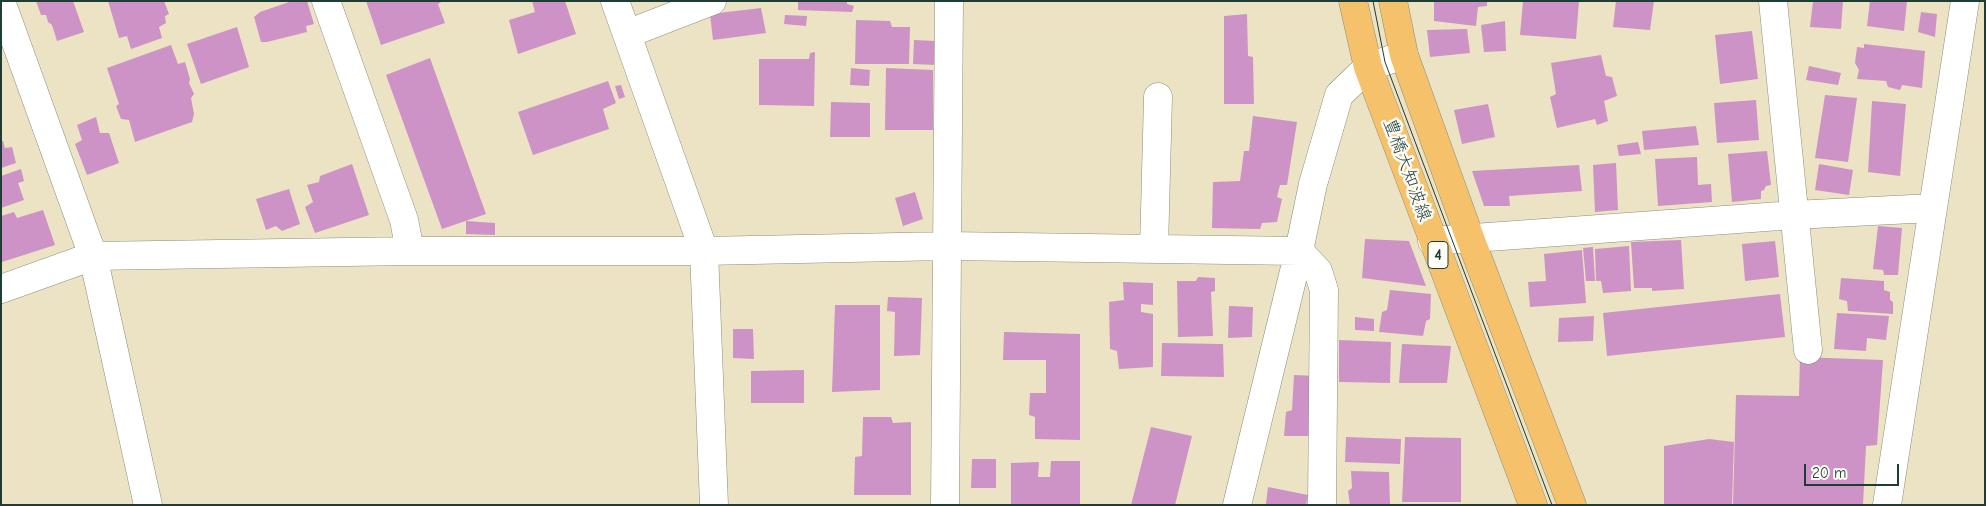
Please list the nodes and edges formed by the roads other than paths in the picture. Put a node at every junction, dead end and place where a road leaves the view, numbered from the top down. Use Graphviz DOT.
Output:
graph roads {
  1 [pos="1,1"];
  2 [pos="326,1"];
  3 [pos="615,1"];
  4 [pos="712,1"];
  5 [pos="950,1"];
  6 [pos="1353,1"];
  7 [pos="1393,1"];
  8 [pos="1773,1"];
  9 [pos="1965,1"];
  10 [pos="626,34"];
  11 [pos="1404,55"];
  12 [pos="1368,67"];
  13 [pos="1158,97"];
  14 [pos="1932,208"];
  15 [pos="1794,215"];
  16 [pos="1470,238"];
  17 [pos="1432,242"];
  18 [pos="947,246"];
  19 [pos="1154,249"];
  20 [pos="410,251"];
  21 [pos="704,251"];
  22 [pos="1299,251"];
  23 [pos="92,256"];
  24 [pos="1,289"];
  25 [pos="1808,350"];
  26 [pos="148,505"];
  27 [pos="714,505"];
  28 [pos="945,505"];
  29 [pos="1237,505"];
  30 [pos="1322,505"];
  31 [pos="1533,505"];
  32 [pos="1572,505"];
  33 [pos="1887,505"];
  1 -- 23 [label="street"];
  2 -- 20 [label="street"];
  3 -- 10 [label="street"];
  4 -- 10 [label="street"];
  5 -- 18 [label="street"];
  6 -- 12 [label="main road, 豊橋大知波線 / 4"];
  7 -- 11 [label="main road, 豊橋大知波線 / 4"];
  8 -- 15 [label="street"];
  9 -- 14 [label="street"];
  10 -- 21 [label="street"];
  11 -- 12 [label="street"];
  11 -- 16 [label="main road, 豊橋大知波線 / 4"];
  12 -- 17 [label="main road, 豊橋大知波線 / 4"];
  12 -- 22 [label="street"];
  13 -- 19 [label="street"];
  14 -- 15 [label="street"];
  14 -- 33 [label="street"];
  15 -- 16 [label="street"];
  15 -- 25 [label="street"];
  16 -- 17 [label="street"];
  16 -- 32 [label="main road, 豊橋大知波線 / 4"];
  17 -- 31 [label="main road, 豊橋大知波線 / 4"];
  18 -- 19 [label="street"];
  18 -- 21 [label="street"];
  18 -- 28 [label="street"];
  19 -- 22 [label="street"];
  20 -- 21 [label="street"];
  20 -- 23 [label="street"];
  21 -- 27 [label="street"];
  22 -- 29 [label="street"];
  22 -- 30 [label="street"];
  23 -- 24 [label="street"];
  23 -- 26 [label="street"];
}
